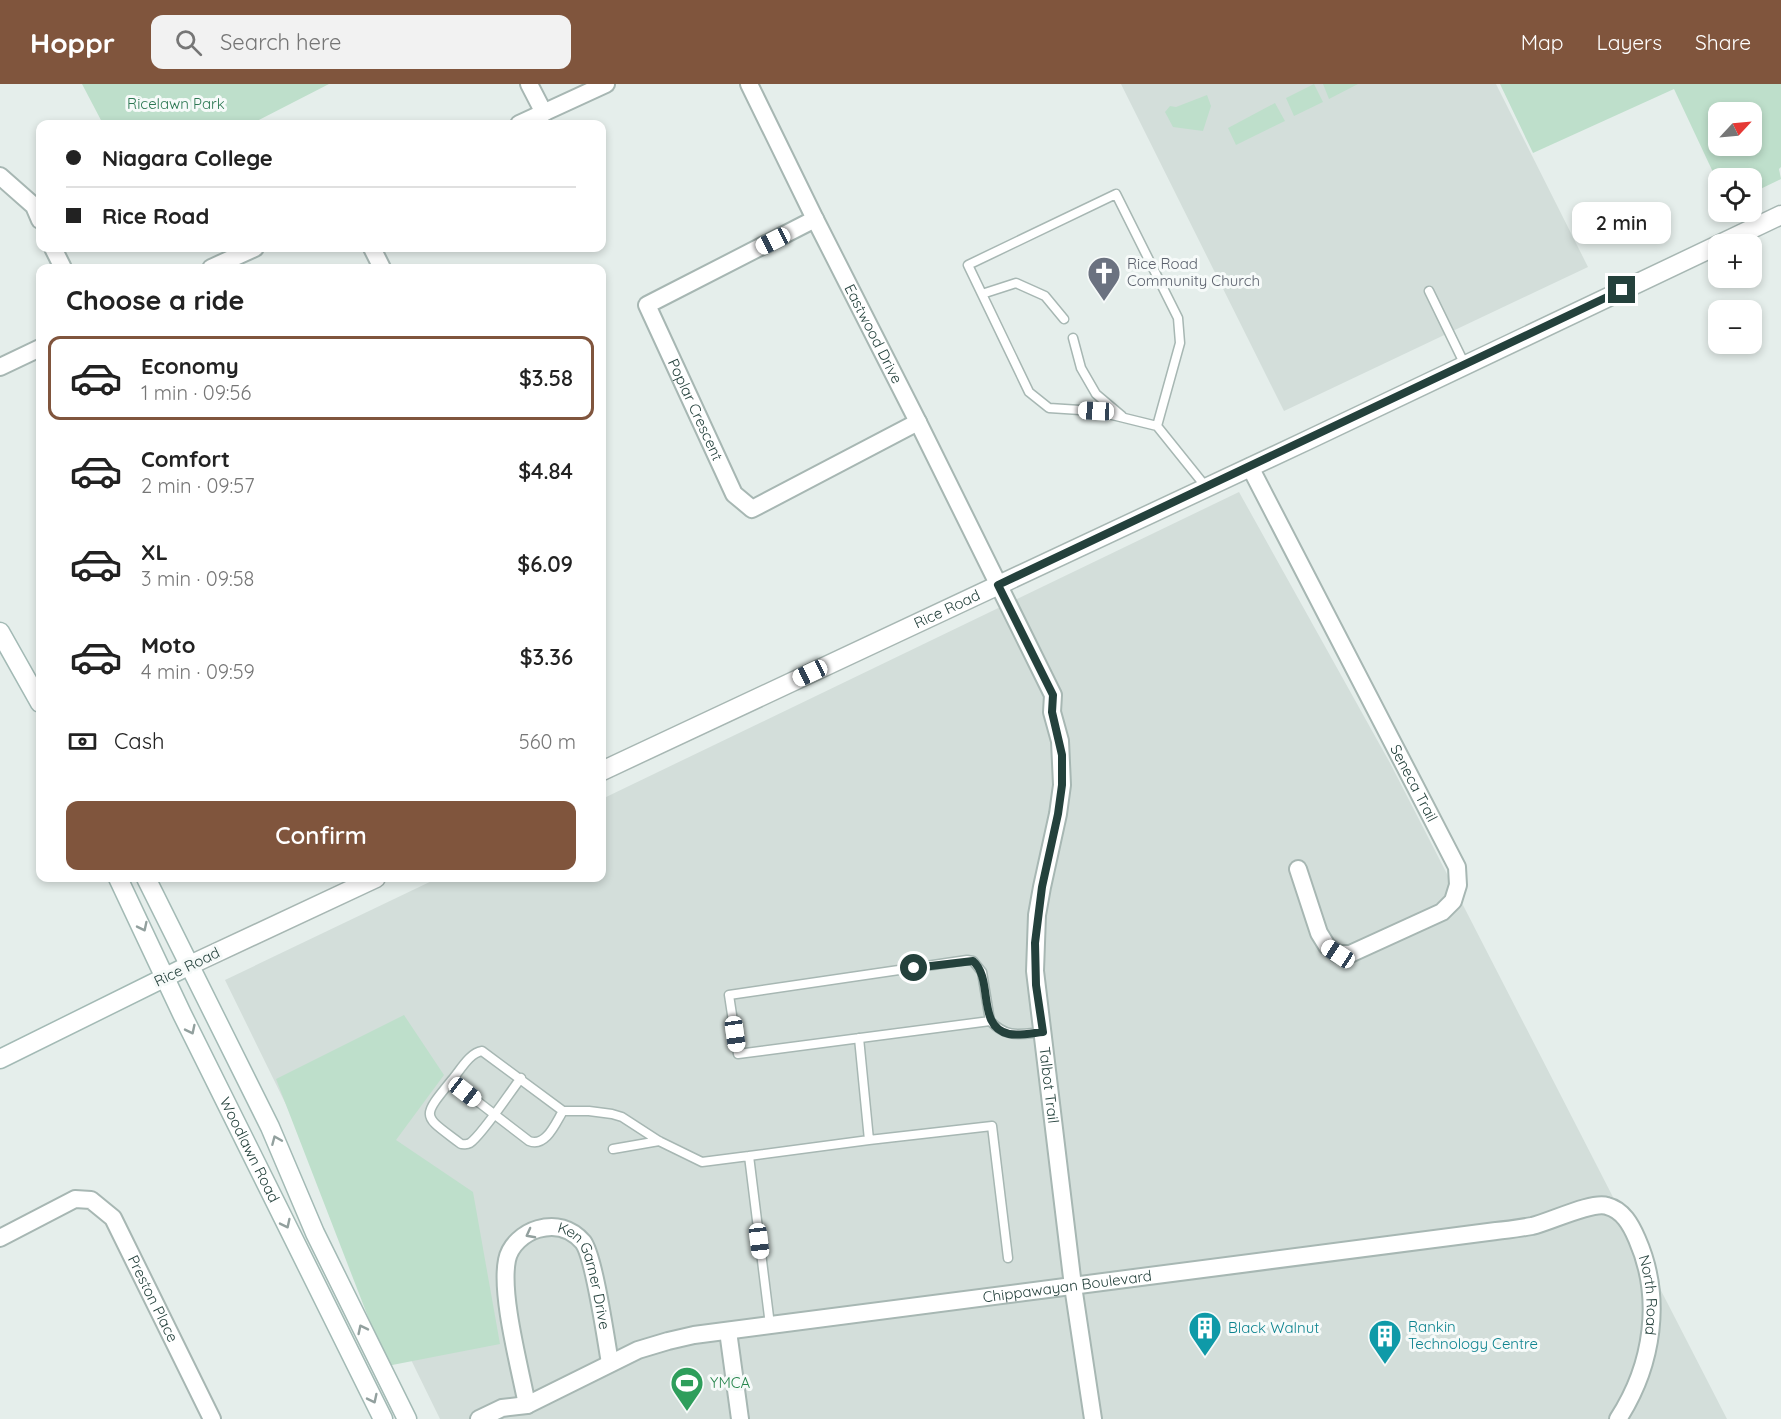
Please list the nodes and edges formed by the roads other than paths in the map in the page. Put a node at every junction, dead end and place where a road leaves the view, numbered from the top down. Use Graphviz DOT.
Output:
graph roads {
  1 [pos="529,84"];
  2 [pos="606,84"];
  3 [pos="749,84"];
  4 [pos="544,113"];
  5 [pos="528,120"];
  6 [pos="0,176"];
  7 [pos="36,211"];
  8 [pos="1781,215"];
  9 [pos="815,219"];
  10 [pos="246,252"];
  11 [pos="220,264"];
  12 [pos="1429,291"];
  13 [pos="982,294"];
  14 [pos="1064,319"];
  15 [pos="1073,338"];
  16 [pos="36,350"];
  17 [pos="1465,365"];
  18 [pos="0,367"];
  19 [pos="1123,417"];
  20 [pos="918,422"];
  21 [pos="1157,426"];
  22 [pos="1250,467"];
  23 [pos="1206,487"];
  24 [pos="998,585"];
  25 [pos="0,632"];
  26 [pos="36,696"];
  27 [pos="606,769"];
  28 [pos="1299,869"];
  29 [pos="120,882"];
  30 [pos="148,882"];
  31 [pos="367,882"];
  32 [pos="190,965"];
  33 [pos="166,977"];
  34 [pos="990,1021"];
  35 [pos="1043,1032"];
  36 [pos="859,1038"];
  37 [pos="0,1059"];
  38 [pos="521,1078"];
  39 [pos="451,1081"];
  40 [pos="563,1111"];
  41 [pos="493,1114"];
  42 [pos="870,1140"];
  43 [pos="660,1141"];
  44 [pos="613,1149"];
  45 [pos="749,1156"];
  46 [pos="1616,1210"];
  47 [pos="0,1239"];
  48 [pos="1008,1258"];
  49 [pos="1073,1286"];
  50 [pos="770,1325"];
  51 [pos="728,1331"];
  52 [pos="610,1363"];
  53 [pos="528,1405"];
  54 [pos="212,1419"];
  55 [pos="383,1419"];
  56 [pos="407,1419"];
  57 [pos="479,1419"];
  58 [pos="517,1419"];
  59 [pos="740,1419"];
  60 [pos="1093,1419"];
  61 [pos="1618,1419"];
  1 -- 4 [label="street"];
  2 -- 4 [label="street"];
  3 -- 9 [label="street, Eastwood Drive"];
  4 -- 5 [label="street"];
  6 -- 7 [label="street"];
  8 -- 17 [label="street, Rice Road"];
  9 -- 20 [label="street, Eastwood Drive"];
  9 -- 20 [label="street, Poplar Crescent"];
  10 -- 11 [label="street"];
  12 -- 17 [label="lane"];
  13 -- 14 [label="lane"];
  13 -- 19 [label="lane"];
  13 -- 21 [label="lane"];
  15 -- 19 [label="lane"];
  16 -- 18 [label="street"];
  17 -- 22 [label="street, Rice Road"];
  19 -- 21 [label="lane"];
  20 -- 24 [label="street, Eastwood Drive"];
  21 -- 23 [label="lane"];
  22 -- 23 [label="street, Rice Road"];
  22 -- 28 [label="street, Seneca Trail"];
  23 -- 24 [label="street, Rice Road"];
  24 -- 27 [label="street, Rice Road"];
  24 -- 35 [label="street, Talbot Trail"];
  25 -- 26 [label="street"];
  29 -- 33 [label="street, Woodlawn Road, one-way"];
  30 -- 32 [label="street, Woodlawn Road"];
  31 -- 32 [label="street, Rice Road"];
  32 -- 33 [label="street, Rice Road"];
  56 -- 32 [label="street, Woodlawn Road, one-way"];
  33 -- 37 [label="street, Rice Road"];
  33 -- 55 [label="street, Woodlawn Road, one-way"];
  34 -- 35 [label="lane"];
  34 -- 36 [label="lane"];
  34 -- 36 [label="lane"];
  35 -- 49 [label="street, Talbot Trail"];
  36 -- 42 [label="lane"];
  38 -- 39 [label="lane"];
  38 -- 40 [label="lane"];
  38 -- 41 [label="lane"];
  39 -- 41 [label="lane"];
  39 -- 41 [label="lane"];
  40 -- 41 [label="lane"];
  40 -- 43 [label="lane"];
  42 -- 45 [label="lane"];
  42 -- 48 [label="lane"];
  43 -- 44 [label="lane"];
  43 -- 45 [label="lane"];
  45 -- 50 [label="lane"];
  46 -- 49 [label="street, Chippawayan Boulevard"];
  46 -- 61 [label="street, North Road"];
  47 -- 54 [label="street, Preston Place"];
  49 -- 50 [label="street, Chippawayan Boulevard"];
  49 -- 60 [label="street, Talbot Trail"];
  50 -- 51 [label="street, Chippawayan Boulevard"];
  51 -- 52 [label="street, Chippawayan Boulevard"];
  51 -- 59 [label="street"];
  52 -- 53 [label="street, Chippawayan Boulevard"];
  52 -- 53 [label="street, Ken Garner Drive, one-way"];
  53 -- 57 [label="street, Chippawayan Boulevard"];
  53 -- 58 [label="street, Chippawayan Boulevard"];
}
